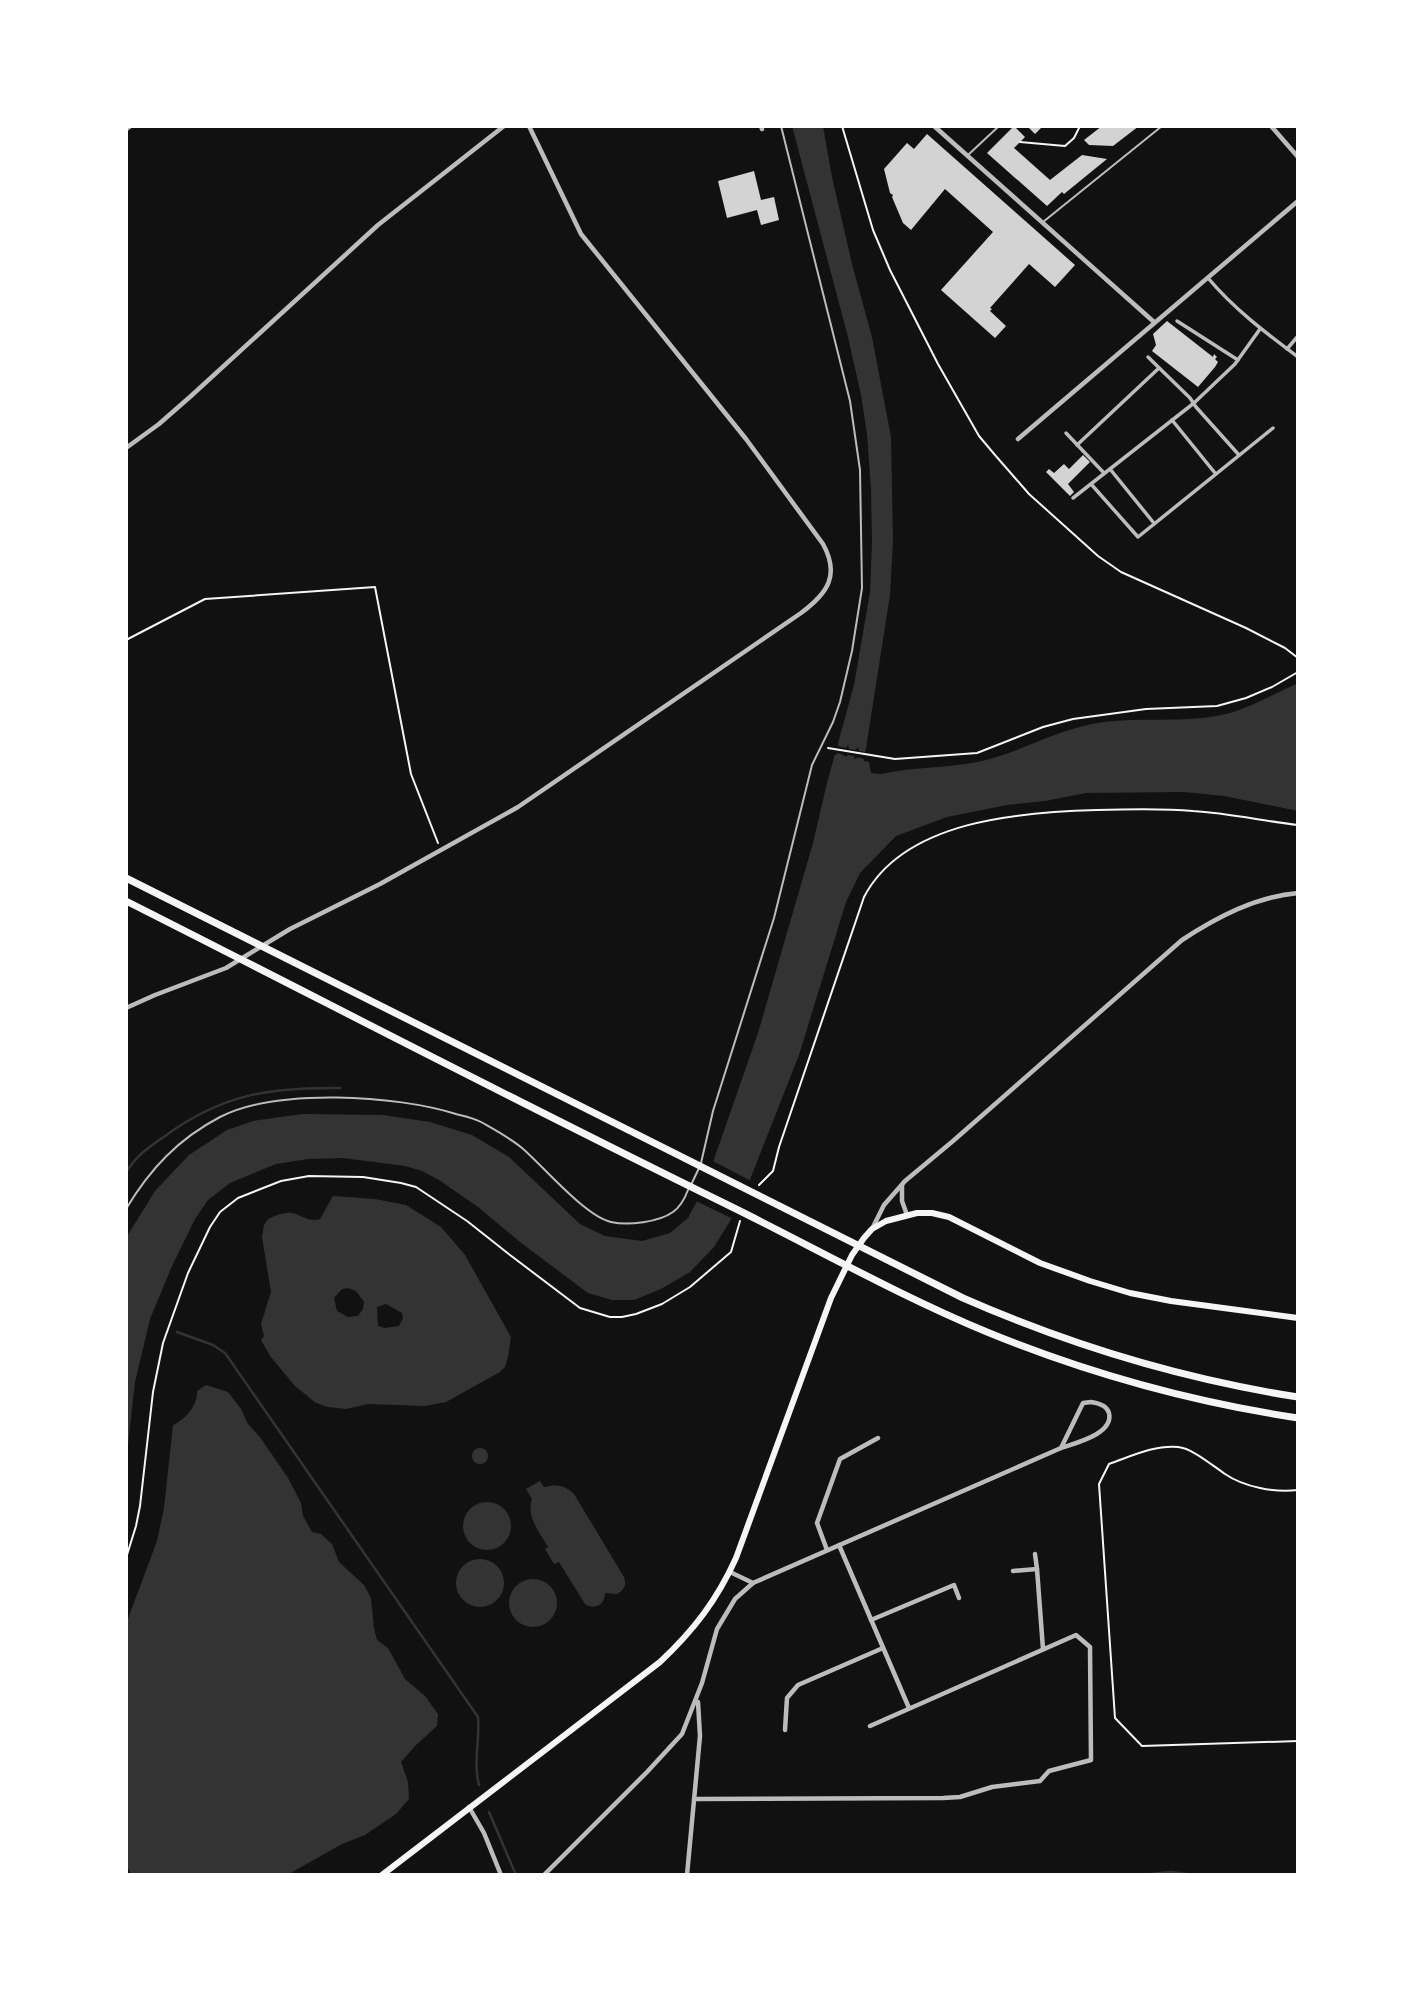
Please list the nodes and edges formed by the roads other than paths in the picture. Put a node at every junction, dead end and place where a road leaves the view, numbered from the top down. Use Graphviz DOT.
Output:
graph roads {
  1 [pos="131,126"];
  2 [pos="505,126"];
  3 [pos="529,126"];
  4 [pos="781,126"];
  5 [pos="934,126"];
  6 [pos="999,126"];
  7 [pos="1162,126"];
  8 [pos="1271,126"];
  9 [pos="1157,127"];
  10 [pos="126,129"];
  11 [pos="967,156"];
  12 [pos="1298,157"];
  13 [pos="1298,201"];
  14 [pos="1042,222"];
  15 [pos="1208,278"];
  16 [pos="1177,321"];
  17 [pos="1154,322"];
  18 [pos="1260,329"];
  19 [pos="1298,336"];
  20 [pos="1287,349"];
  21 [pos="1148,357"];
  22 [pos="1298,357"];
  23 [pos="1238,360"];
  24 [pos="1159,368"];
  25 [pos="1194,403"];
  26 [pos="1172,421"];
  27 [pos="1273,428"];
  28 [pos="1066,433"];
  29 [pos="1018,439"];
  30 [pos="1077,445"];
  31 [pos="126,448"];
  32 [pos="1239,455"];
  33 [pos="1110,469"];
  34 [pos="1104,473"];
  35 [pos="1215,474"];
  36 [pos="1091,484"];
  37 [pos="1073,498"];
  38 [pos="1153,523"];
  39 [pos="126,878"];
  40 [pos="1298,893"];
  41 [pos="126,901"];
  42 [pos="126,1009"];
  43 [pos="902,1184"];
  44 [pos="126,1209"];
  45 [pos="907,1214"];
  46 [pos="872,1229"];
  47 [pos="1298,1318"];
  48 [pos="1298,1397"];
  49 [pos="1298,1418"];
  50 [pos="878,1438"];
  51 [pos="1061,1448"];
  52 [pos="839,1545"];
  53 [pos="827,1550"];
  54 [pos="1035,1554"];
  55 [pos="1037,1569"];
  56 [pos="1013,1571"];
  57 [pos="730,1572"];
  58 [pos="753,1583"];
  59 [pos="959,1598"];
  60 [pos="871,1620"];
  61 [pos="883,1648"];
  62 [pos="1043,1649"];
  63 [pos="697,1697"];
  64 [pos="909,1708"];
  65 [pos="870,1726"];
  66 [pos="785,1730"];
  67 [pos="694,1799"];
  68 [pos="469,1808"];
  69 [pos="382,1875"];
  70 [pos="501,1875"];
  71 [pos="544,1875"];
  72 [pos="687,1875"];
  1 -- 10 [label="street"];
  2 -- 31 [label="street"];
  3 -- 42 [label="street"];
  4 -- 44 [label="lane"];
  5 -- 11 [label="street"];
  6 -- 11 [label="lane"];
  7 -- 9 [label="lane"];
  8 -- 12 [label="street"];
  9 -- 14 [label="lane"];
  11 -- 14 [label="street"];
  13 -- 15 [label="street"];
  14 -- 17 [label="street"];
  15 -- 17 [label="street"];
  15 -- 18 [label="street"];
  16 -- 23 [label="street"];
  17 -- 29 [label="street"];
  18 -- 20 [label="street"];
  18 -- 23 [label="street"];
  19 -- 20 [label="street"];
  20 -- 22 [label="street"];
  21 -- 24 [label="street"];
  23 -- 25 [label="street"];
  24 -- 25 [label="street"];
  24 -- 30 [label="street"];
  25 -- 26 [label="street"];
  25 -- 32 [label="street"];
  26 -- 33 [label="street"];
  26 -- 35 [label="street"];
  27 -- 32 [label="street"];
  28 -- 30 [label="street"];
  30 -- 34 [label="street"];
  32 -- 35 [label="street"];
  33 -- 34 [label="street"];
  33 -- 38 [label="street"];
  34 -- 36 [label="street"];
  35 -- 38 [label="street"];
  36 -- 37 [label="street"];
  36 -- 38 [label="street"];
  39 -- 48 [label="highway"];
  40 -- 43 [label="street"];
  41 -- 49 [label="highway"];
  43 -- 45 [label="street"];
  43 -- 46 [label="street"];
  45 -- 46 [label="main road"];
  45 -- 47 [label="main road"];
  46 -- 57 [label="main road"];
  50 -- 53 [label="street"];
  51 -- 51 [label="street"];
  51 -- 52 [label="street"];
  52 -- 53 [label="street"];
  52 -- 60 [label="street"];
  53 -- 58 [label="street"];
  54 -- 55 [label="street"];
  55 -- 56 [label="street"];
  55 -- 62 [label="street"];
  57 -- 58 [label="street"];
  57 -- 68 [label="main road"];
  58 -- 63 [label="street"];
  59 -- 60 [label="street"];
  60 -- 61 [label="street"];
  61 -- 64 [label="street"];
  61 -- 66 [label="street"];
  62 -- 64 [label="street"];
  62 -- 67 [label="street"];
  63 -- 67 [label="street"];
  63 -- 71 [label="street"];
  64 -- 65 [label="street"];
  67 -- 72 [label="street"];
  68 -- 69 [label="main road"];
  68 -- 70 [label="street"];
}
